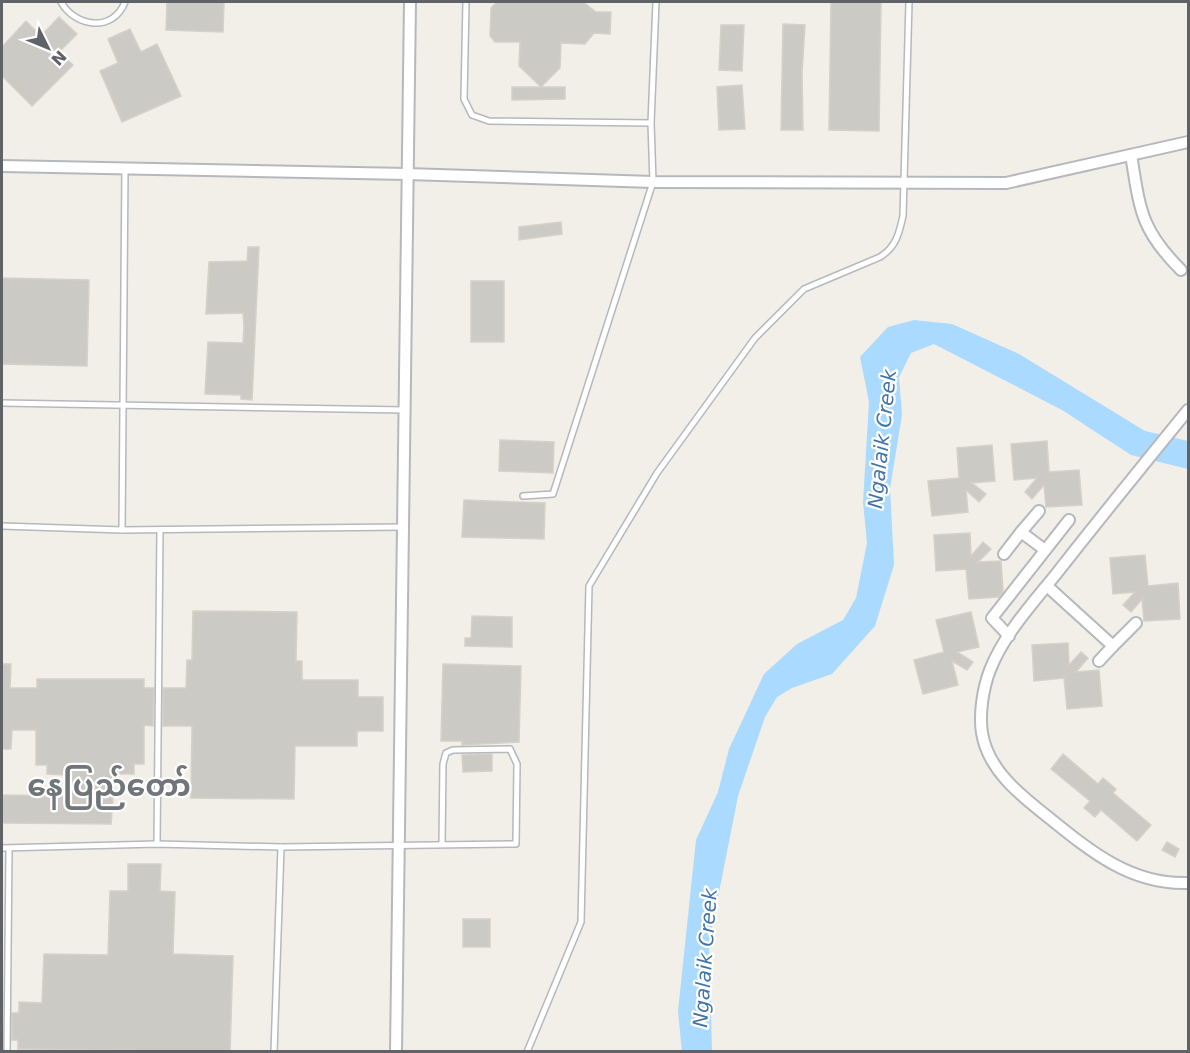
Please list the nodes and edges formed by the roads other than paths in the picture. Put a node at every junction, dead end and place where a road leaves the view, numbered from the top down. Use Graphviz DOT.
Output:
graph roads {
  1 [pos="61,2"];
  2 [pos="125,2"];
  3 [pos="410,2"];
  4 [pos="466,2"];
  5 [pos="656,2"];
  6 [pos="909,2"];
  7 [pos="651,123"];
  8 [pos="1188,142"];
  9 [pos="1131,155"];
  10 [pos="2,166"];
  11 [pos="125,168"];
  12 [pos="407,174"];
  13 [pos="904,181"];
  14 [pos="653,182"];
  15 [pos="1181,270"];
  16 [pos="2,403"];
  17 [pos="123,406"];
  18 [pos="405,410"];
  19 [pos="1188,410"];
  20 [pos="524,496"];
  21 [pos="1039,511"];
  22 [pos="1069,520"];
  23 [pos="2,526"];
  24 [pos="403,527"];
  25 [pos="122,530"];
  26 [pos="160,530"];
  27 [pos="1021,532"];
  28 [pos="1045,550"];
  29 [pos="1004,554"];
  30 [pos="1047,586"];
  31 [pos="1136,623"];
  32 [pos="1009,636"];
  33 [pos="1113,646"];
  34 [pos="1099,661"];
  35 [pos="157,844"];
  36 [pos="399,844"];
  37 [pos="442,844"];
  38 [pos="281,846"];
  39 [pos="2,848"];
  40 [pos="9,849"];
  41 [pos="1188,883"];
  42 [pos="7,1052"];
  43 [pos="274,1052"];
  44 [pos="396,1052"];
  45 [pos="527,1052"];
  1 -- 2 [label="lane"];
  3 -- 12 [label="street"];
  4 -- 7 [label="lane"];
  5 -- 7 [label="lane"];
  6 -- 13 [label="lane"];
  7 -- 14 [label="lane"];
  8 -- 9 [label="street"];
  9 -- 13 [label="street"];
  9 -- 15 [label="street"];
  10 -- 11 [label="street"];
  11 -- 12 [label="street"];
  11 -- 17 [label="lane"];
  12 -- 14 [label="street"];
  12 -- 18 [label="street"];
  13 -- 14 [label="street"];
  13 -- 45 [label="lane"];
  14 -- 20 [label="lane"];
  16 -- 17 [label="lane"];
  17 -- 18 [label="lane"];
  17 -- 25 [label="lane"];
  18 -- 24 [label="street"];
  19 -- 30 [label="street"];
  21 -- 27 [label="street"];
  22 -- 28 [label="street"];
  23 -- 25 [label="lane"];
  24 -- 26 [label="lane"];
  24 -- 36 [label="street"];
  25 -- 26 [label="lane"];
  26 -- 35 [label="lane"];
  27 -- 28 [label="street"];
  27 -- 29 [label="street"];
  28 -- 32 [label="street"];
  30 -- 32 [label="street"];
  30 -- 33 [label="street"];
  31 -- 33 [label="street"];
  32 -- 41 [label="street"];
  33 -- 34 [label="street"];
  35 -- 38 [label="lane"];
  35 -- 40 [label="lane"];
  36 -- 37 [label="lane"];
  36 -- 38 [label="lane"];
  36 -- 44 [label="street"];
  37 -- 37 [label="lane"];
  38 -- 43 [label="lane"];
  39 -- 40 [label="lane"];
  40 -- 42 [label="lane"];
}
